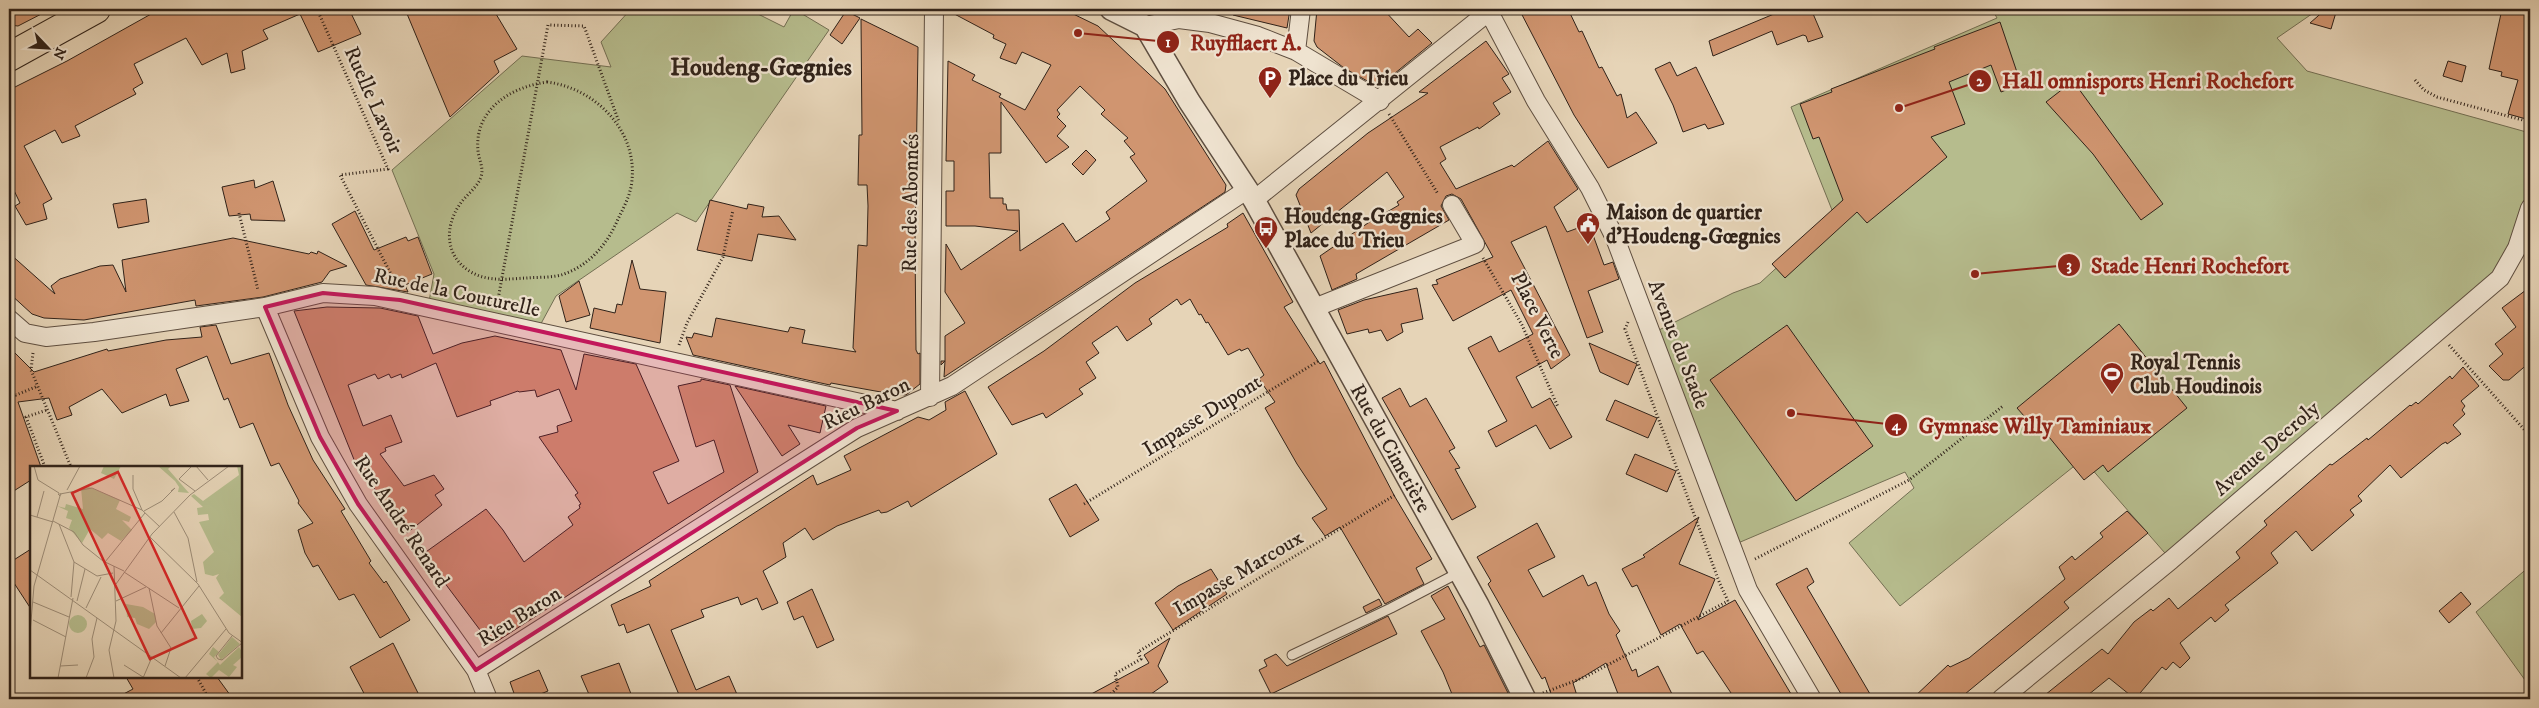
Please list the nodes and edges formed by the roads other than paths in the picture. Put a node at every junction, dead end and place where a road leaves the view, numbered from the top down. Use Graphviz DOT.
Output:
graph roads {
  1 [pos="96,9"];
  2 [pos="934,9"];
  3 [pos="1110,9"];
  4 [pos="1301,9"];
  5 [pos="1490,10"];
  6 [pos="1145,26"];
  7 [pos="1296,51"];
  8 [pos="11,52"];
  9 [pos="1380,100"];
  10 [pos="1251,195"];
  11 [pos="1452,205"];
  12 [pos="2530,208"];
  13 [pos="262,302"];
  14 [pos="1314,308"];
  15 [pos="9,319"];
  16 [pos="930,397"];
  17 [pos="898,410"];
  18 [pos="1460,572"];
  19 [pos="1292,655"];
  20 [pos="476,670"];
  21 [pos="1530,698"];
  22 [pos="488,699"];
  23 [pos="1812,699"];
  24 [pos="2001,699"];
  1 -- 8 [label="main road"];
  2 -- 16 [label="street, Rue des Abonnés"];
  3 -- 6 [label="street"];
  4 -- 7 [label="street"];
  5 -- 9 [label="street"];
  5 -- 23 [label="street, Avenue du Stade"];
  6 -- 7 [label="street"];
  6 -- 10 [label="street"];
  7 -- 9 [label="street"];
  9 -- 10 [label="street"];
  10 -- 14 [label="street, Rue du Cimetière"];
  10 -- 16 [label="street, Rieu Baron"];
  11 -- 14 [label="street"];
  12 -- 24 [label="street, Avenue Decroly"];
  13 -- 15 [label="street, Rue de la Couturelle"];
  13 -- 17 [label="street, Rue de la Couturelle"];
  13 -- 20 [label="street, Rue André Renard"];
  14 -- 18 [label="street, Rue du Cimetière"];
  16 -- 17 [label="street, Rieu Baron"];
  17 -- 20 [label="street, Rieu Baron"];
  18 -- 19 [label="lane"];
  18 -- 21 [label="street, Rue du Cimetière"];
  20 -- 22 [label="street, Rue André Renard"];
}
